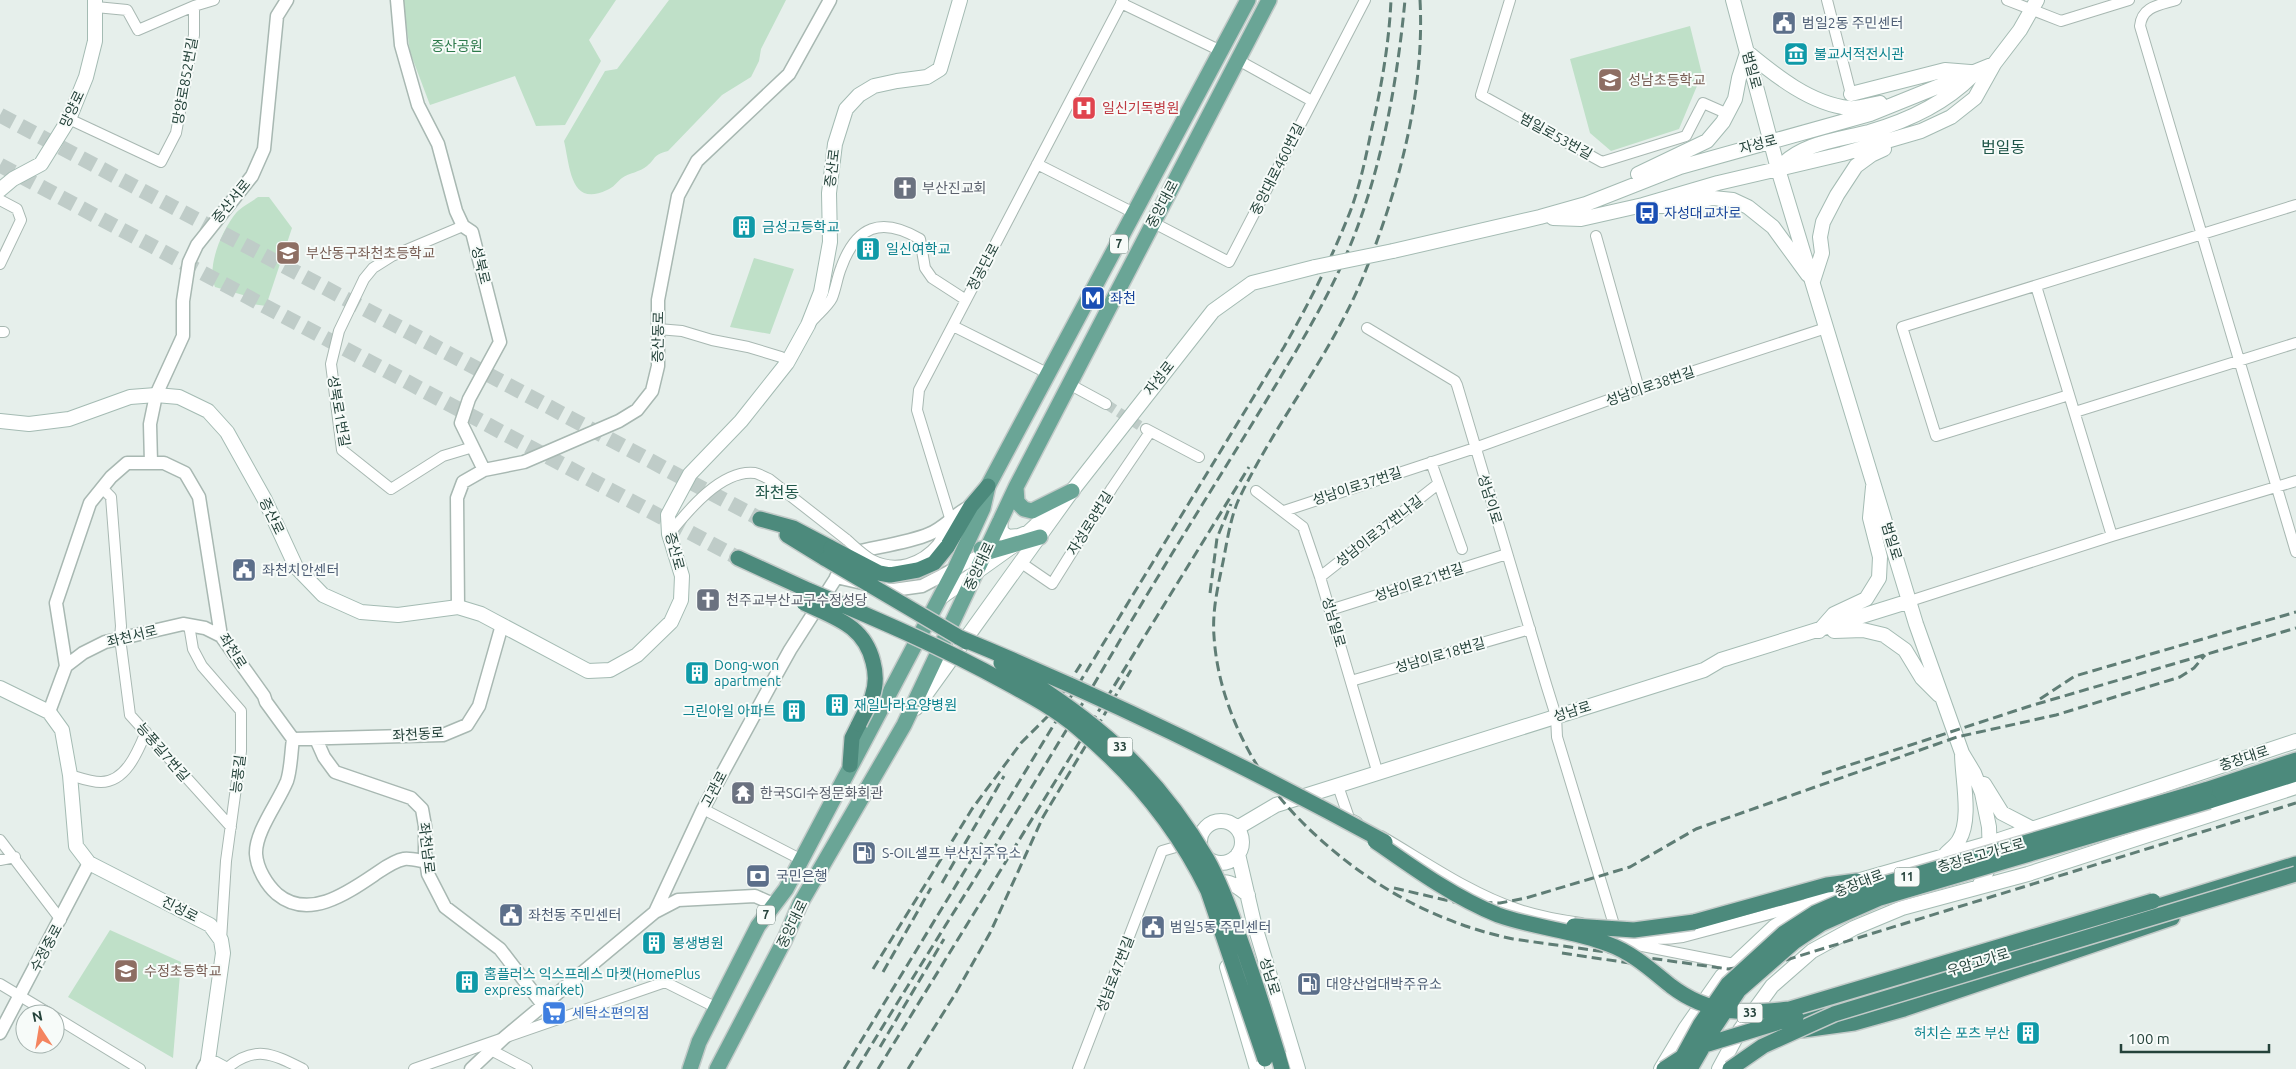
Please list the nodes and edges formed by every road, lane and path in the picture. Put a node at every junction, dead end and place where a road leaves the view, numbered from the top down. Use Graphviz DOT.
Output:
graph roads {
  1 [pos="214,0"];
  2 [pos="397,0"];
  3 [pos="830,0"];
  4 [pos="960,0"];
  5 [pos="1248,0"];
  6 [pos="1269,0"];
  7 [pos="1364,0"];
  8 [pos="1510,0"];
  9 [pos="1733,0"];
  10 [pos="1827,0"];
  11 [pos="2008,0"];
  12 [pos="2129,0"];
  13 [pos="2176,0"];
  14 [pos="1122,1"];
  15 [pos="281,2"];
  16 [pos="96,3"];
  17 [pos="194,6"];
  18 [pos="2035,6"];
  19 [pos="1221,52"];
  20 [pos="1747,52"];
  21 [pos="1238,60"];
  22 [pos="1994,64"];
  23 [pos="1975,72"];
  24 [pos="1851,94"];
  25 [pos="1908,100"];
  26 [pos="1312,101"];
  27 [pos="1728,114"];
  28 [pos="69,119"];
  29 [pos="1895,139"];
  30 [pos="1770,140"];
  31 [pos="1037,164"];
  32 [pos="1778,169"];
  33 [pos="0,190"];
  34 [pos="0,200"];
  35 [pos="1586,204"];
  36 [pos="1643,205"];
  37 [pos="2296,205"];
  38 [pos="1136,214"];
  39 [pos="1540,217"];
  40 [pos="1152,222"];
  41 [pos="463,226"];
  42 [pos="2203,234"];
  43 [pos="1596,236"];
  44 [pos="0,264"];
  45 [pos="1813,281"];
  46 [pos="2036,286"];
  47 [pos="966,300"];
  48 [pos="1089,301"];
  49 [pos="808,325"];
  50 [pos="953,326"];
  51 [pos="1367,328"];
  52 [pos="1826,328"];
  53 [pos="658,329"];
  54 [pos="2296,343"];
  55 [pos="1090,345"];
  56 [pos="2240,360"];
  57 [pos="787,363"];
  58 [pos="1047,373"];
  59 [pos="1070,384"];
  60 [pos="1639,389"];
  61 [pos="156,395"];
  62 [pos="2069,395"];
  63 [pos="1106,404"];
  64 [pos="2075,412"];
  65 [pos="0,421"];
  66 [pos="473,447"];
  67 [pos="1475,448"];
  68 [pos="1199,457"];
  69 [pos="1431,462"];
  70 [pos="151,463"];
  71 [pos="484,470"];
  72 [pos="1874,481"];
  73 [pos="2296,481"];
  74 [pos="1438,484"];
  75 [pos="988,486"];
  76 [pos="1016,487"];
  77 [pos="2275,487"];
  78 [pos="102,488"];
  79 [pos="1072,491"];
  80 [pos="1256,491"];
  81 [pos="971,506"];
  82 [pos="1284,511"];
  83 [pos="760,519"];
  84 [pos="1000,520"];
  85 [pos="951,521"];
  86 [pos="972,533"];
  87 [pos="668,534"];
  88 [pos="1036,534"];
  89 [pos="2112,536"];
  90 [pos="1017,544"];
  91 [pos="942,545"];
  92 [pos="1462,549"];
  93 [pos="2296,552"];
  94 [pos="829,553"];
  95 [pos="985,553"];
  96 [pos="1507,554"];
  97 [pos="744,561"];
  98 [pos="1020,562"];
  99 [pos="955,569"];
  100 [pos="974,574"];
  101 [pos="836,577"];
  102 [pos="1320,577"];
  103 [pos="807,597"];
  104 [pos="940,598"];
  105 [pos="1910,601"];
  106 [pos="458,607"];
  107 [pos="1330,610"];
  108 [pos="189,625"];
  109 [pos="502,625"];
  110 [pos="1530,629"];
  111 [pos="1818,632"];
  112 [pos="220,636"];
  113 [pos="958,637"];
  114 [pos="120,638"];
  115 [pos="66,666"];
  116 [pos="1351,681"];
  117 [pos="0,688"];
  118 [pos="1942,699"];
  119 [pos="49,712"];
  120 [pos="1556,716"];
  121 [pos="904,725"];
  122 [pos="146,732"];
  123 [pos="316,739"];
  124 [pos="293,740"];
  125 [pos="2296,741"];
  126 [pos="1962,753"];
  127 [pos="2296,760"];
  128 [pos="850,765"];
  129 [pos="1974,773"];
  130 [pos="1378,774"];
  131 [pos="2296,774"];
  132 [pos="70,776"];
  133 [pos="1338,786"];
  134 [pos="2296,787"];
  135 [pos="1317,793"];
  136 [pos="2207,795"];
  137 [pos="703,809"];
  138 [pos="1354,826"];
  139 [pos="231,827"];
  140 [pos="1237,828"];
  141 [pos="2033,829"];
  142 [pos="2012,836"];
  143 [pos="0,840"];
  144 [pos="1199,840"];
  145 [pos="1990,843"];
  146 [pos="1238,854"];
  147 [pos="1944,856"];
  148 [pos="14,857"];
  149 [pos="800,859"];
  150 [pos="1207,859"];
  151 [pos="0,860"];
  152 [pos="427,862"];
  153 [pos="90,863"];
  154 [pos="2296,864"];
  155 [pos="2028,874"];
  156 [pos="2296,874"];
  157 [pos="1857,881"];
  158 [pos="1979,886"];
  159 [pos="1208,888"];
  160 [pos="2217,894"];
  161 [pos="1248,895"];
  162 [pos="1812,903"];
  163 [pos="773,904"];
  164 [pos="655,912"];
  165 [pos="61,920"];
  166 [pos="1615,928"];
  167 [pos="221,940"];
  168 [pos="1734,964"];
  169 [pos="0,984"];
  170 [pos="20,996"];
  171 [pos="33,1004"];
  172 [pos="543,1005"];
  173 [pos="718,1008"];
  174 [pos="65,1023"];
  175 [pos="0,1033"];
  176 [pos="505,1037"];
  177 [pos="491,1050"];
  178 [pos="206,1064"];
  179 [pos="1270,1064"];
  180 [pos="140,1069"];
  181 [pos="226,1069"];
  182 [pos="303,1069"];
  183 [pos="414,1069"];
  184 [pos="472,1069"];
  185 [pos="527,1069"];
  186 [pos="690,1069"];
  187 [pos="717,1069"];
  188 [pos="1078,1069"];
  189 [pos="1298,1069"];
  190 [pos="1662,1069"];
  191 [pos="1676,1069"];
  192 [pos="1690,1069"];
  193 [pos="1719,1069"];
  194 [pos="1732,1069"];
  1 -- 17 [label="street"];
  2 -- 41 [label="street, 성북로"];
  3 -- 53 [label="street, 증산동로"];
  4 -- 49 [label="main road, 증산로"];
  5 -- 19 [label="main road, 중앙대로 / 7"];
  6 -- 21 [label="main road, 중앙대로 / 7"];
  7 -- 26 [label="street, 중앙대로460번길"];
  8 -- 27 [label="street, 범일로53번길"];
  9 -- 20 [label="main road, 범일로"];
  10 -- 24 [label="street"];
  11 -- 18 [label="street"];
  12 -- 18 [label="street"];
  13 -- 42 [label="street"];
  14 -- 19 [label="street"];
  14 -- 31 [label="street, 정공단로"];
  15 -- 61 [label="street, 증산서로"];
  16 -- 17 [label="street"];
  16 -- 28 [label="main road, 망양로"];
  17 -- 28 [label="street, 망양로852번길"];
  18 -- 22 [label="main road, 자성로"];
  19 -- 38 [label="main road, 중앙대로 / 7"];
  20 -- 25 [label="main road"];
  20 -- 27 [label="main road"];
  20 -- 30 [label="main road, 범일로"];
  21 -- 26 [label="street"];
  21 -- 40 [label="main road, 중앙대로 / 7"];
  22 -- 23 [label="main road, 자성로"];
  22 -- 29 [label="main road, 자성로"];
  23 -- 24 [label="main road"];
  23 -- 25 [label="main road, 자성로"];
  23 -- 32 [label="main road, 자성로"];
  25 -- 30 [label="main road, 자성로"];
  26 -- 40 [label="street, 중앙대로460번길"];
  27 -- 35 [label="main road"];
  28 -- 33 [label="main road, 망양로"];
  29 -- 32 [label="main road, 자성로"];
  29 -- 45 [label="main road"];
  30 -- 32 [label="main road, 범일로"];
  30 -- 35 [label="main road, 자성로"];
  31 -- 38 [label="street, 중앙대로"];
  31 -- 47 [label="street, 정공단로"];
  32 -- 36 [label="main road, 자성로"];
  32 -- 45 [label="main road, 범일로"];
  34 -- 44 [label="street"];
  35 -- 39 [label="main road, 자성로"];
  36 -- 39 [label="main road, 자성로"];
  36 -- 45 [label="main road"];
  37 -- 42 [label="street"];
  38 -- 48 [label="main road, 중앙대로 / 7"];
  39 -- 79 [label="main road, 자성로, bridge"];
  40 -- 55 [label="main road, 중앙대로 / 7"];
  41 -- 66 [label="street, 성북로"];
  41 -- 66 [label="street, 성북로1번길"];
  42 -- 46 [label="street"];
  42 -- 56 [label="street"];
  43 -- 60 [label="street"];
  45 -- 52 [label="main road, 범일로"];
  46 -- 62 [label="street"];
  46 -- 62 [label="street"];
  47 -- 49 [label="street"];
  47 -- 50 [label="street, 정공단로"];
  48 -- 55 [label="main road"];
  48 -- 58 [label="main road, 중앙대로 / 7"];
  49 -- 57 [label="main road, 증산로"];
  50 -- 58 [label="street"];
  50 -- 85 [label="street, 정공단로"];
  51 -- 67 [label="street, 성남이로"];
  52 -- 60 [label="street, 성남이로38번길"];
  52 -- 72 [label="main road, 범일로"];
  53 -- 57 [label="street"];
  53 -- 71 [label="street, 증산동로"];
  54 -- 56 [label="street"];
  55 -- 59 [label="main road, 중앙대로 / 7"];
  56 -- 64 [label="street"];
  56 -- 77 [label="street"];
  57 -- 87 [label="main road, 증산로"];
  58 -- 75 [label="main road, 중앙대로 / 7"];
  59 -- 63 [label="street"];
  59 -- 76 [label="main road, 중앙대로 / 7"];
  60 -- 67 [label="street, 성남이로38번길"];
  61 -- 65 [label="main road, 증산로"];
  61 -- 70 [label="street"];
  61 -- 106 [label="main road, 증산로"];
  62 -- 64 [label="street"];
  64 -- 89 [label="street"];
  66 -- 71 [label="street, 성북로"];
  67 -- 69 [label="street, 성남이로37번길"];
  67 -- 96 [label="street, 성남이로"];
  68 -- 98 [label="street, 자성로8번길"];
  69 -- 74 [label="street"];
  69 -- 82 [label="street, 성남이로37번길"];
  70 -- 78 [label="street, 좌천로"];
  70 -- 112 [label="street, 좌천로"];
  71 -- 106 [label="street, 증산동로"];
  72 -- 105 [label="main road, 범일로"];
  72 -- 111 [label="main road"];
  73 -- 77 [label="street"];
  74 -- 92 [label="street"];
  74 -- 102 [label="street, 성남이로37번나길"];
  75 -- 81 [label="highway"];
  75 -- 86 [label="main road, 중앙대로 / 7"];
  76 -- 79 [label="main road"];
  76 -- 84 [label="main road, 중앙대로 / 7"];
  77 -- 89 [label="street"];
  77 -- 93 [label="street"];
  78 -- 114 [label="street, 능풍길7번길"];
  78 -- 115 [label="street, 좌천로"];
  79 -- 88 [label="main road, 자성로"];
  80 -- 82 [label="street, 성남일로"];
  81 -- 85 [label="street"];
  81 -- 91 [label="highway"];
  82 -- 102 [label="street, 성남일로"];
  83 -- 94 [label="highway, 33"];
  84 -- 88 [label="main road"];
  84 -- 95 [label="main road, 중앙대로 / 7"];
  85 -- 91 [label="street"];
  85 -- 101 [label="street, 고관로"];
  86 -- 95 [label="main road"];
  86 -- 99 [label="main road, 중앙대로 / 7"];
  87 -- 91 [label="street, bridge"];
  87 -- 109 [label="main road, 증산로"];
  88 -- 90 [label="main road"];
  88 -- 98 [label="main road, 자성로"];
  89 -- 105 [label="street"];
  90 -- 95 [label="main road"];
  90 -- 100 [label="main road"];
  91 -- 94 [label="highway, bridge"];
  94 -- 113 [label="highway, 33, bridge"];
  95 -- 99 [label="street"];
  95 -- 100 [label="main road, 중앙대로 / 7"];
  96 -- 107 [label="street, 성남이로21번길"];
  96 -- 110 [label="street, 성남이로"];
  97 -- 103 [label="highway, 33"];
  98 -- 121 [label="main road, 자성로"];
  99 -- 101 [label="street"];
  99 -- 104 [label="main road, 중앙대로 / 7"];
  100 -- 104 [label="main road"];
  100 -- 121 [label="main road, 중앙대로 / 7"];
  101 -- 137 [label="street, 고관로"];
  102 -- 107 [label="street, 성남일로"];
  103 -- 128 [label="highway, bridge"];
  103 -- 179 [label="highway, 33, bridge"];
  104 -- 128 [label="main road, 중앙대로 / 7"];
  105 -- 111 [label="main road, 성남로"];
  105 -- 118 [label="main road, 범일로"];
  106 -- 109 [label="main road, 증산로"];
  107 -- 116 [label="street, 성남일로"];
  108 -- 112 [label="street, 좌천서로"];
  108 -- 114 [label="street, 좌천서로"];
  108 -- 139 [label="street, 능풍길"];
  109 -- 123 [label="street, 좌천동로"];
  110 -- 116 [label="street, 성남이로18번길"];
  110 -- 120 [label="street, 성남이로"];
  111 -- 118 [label="main road"];
  111 -- 120 [label="main road, 성남로"];
  112 -- 124 [label="street, 좌천로"];
  113 -- 138 [label="highway, bridge"];
  113 -- 179 [label="highway, 33, bridge"];
  114 -- 115 [label="street, 좌천서로"];
  114 -- 122 [label="street, 능풍길7번길"];
  115 -- 119 [label="street"];
  116 -- 130 [label="street, 성남일로"];
  117 -- 119 [label="main road"];
  118 -- 126 [label="main road, 범일로"];
  119 -- 132 [label="main road, 진성로"];
  120 -- 130 [label="main road, 성남로"];
  120 -- 166 [label="street, 성남이로"];
  121 -- 187 [label="main road, 중앙대로 / 7"];
  122 -- 132 [label="street"];
  122 -- 139 [label="street, 능풍길7번길"];
  123 -- 124 [label="street, 좌천동로"];
  123 -- 152 [label="street, 좌천남로"];
  124 -- 152 [label="street"];
  125 -- 141 [label="main road, 충장대로"];
  126 -- 129 [label="main road"];
  126 -- 147 [label="main road"];
  127 -- 136 [label="highway, 충장로고가도로 / 11"];
  128 -- 149 [label="main road, 중앙대로 / 7"];
  129 -- 141 [label="main road"];
  129 -- 145 [label="main road"];
  130 -- 133 [label="main road, 성남로"];
  131 -- 136 [label="highway, 충장로고가도로 / 11"];
  132 -- 153 [label="main road, 진성로"];
  133 -- 135 [label="main road, 성남로"];
  133 -- 166 [label="street"];
  134 -- 155 [label="main road"];
  135 -- 140 [label="main road, 성남로"];
  135 -- 168 [label="street"];
  136 -- 191 [label="highway, 충장로고가도로 / 11, bridge"];
  136 -- 192 [label="highway, 충장로고가도로 / 11, bridge"];
  137 -- 149 [label="street"];
  137 -- 164 [label="street, 고관로"];
  138 -- 157 [label="highway, bridge"];
  138 -- 160 [label="highway, 33, bridge"];
  139 -- 167 [label="street, 능풍길"];
  140 -- 144 [label="main road"];
  140 -- 146 [label="main road"];
  141 -- 142 [label="main road, 충장대로"];
  142 -- 145 [label="main road, 충장대로"];
  142 -- 155 [label="main road"];
  143 -- 148 [label="street"];
  144 -- 150 [label="main road"];
  144 -- 188 [label="street, 성남로47번길"];
  145 -- 147 [label="main road, 충장대로"];
  145 -- 158 [label="main road"];
  146 -- 150 [label="main road"];
  146 -- 161 [label="main road, 성남로"];
  147 -- 157 [label="main road, 충장대로"];
  148 -- 151 [label="street"];
  148 -- 165 [label="street"];
  149 -- 163 [label="main road, 중앙대로 / 7"];
  150 -- 159 [label="main road"];
  152 -- 172 [label="street, 좌천남로"];
  153 -- 165 [label="street, 수정중로"];
  153 -- 167 [label="main road, 진성로"];
  154 -- 160 [label="highway, 우암고가로"];
  155 -- 158 [label="main road"];
  156 -- 160 [label="highway, 우암고가로, bridge"];
  157 -- 162 [label="main road, 충장대로"];
  158 -- 193 [label="main road"];
  159 -- 161 [label="main road"];
  159 -- 179 [label="main road"];
  160 -- 190 [label="highway, 우암고가로, bridge"];
  160 -- 194 [label="highway, 우암고가로, bridge"];
  160 -- 194 [label="highway, bridge"];
  161 -- 189 [label="main road, 성남로"];
  162 -- 166 [label="street"];
  162 -- 168 [label="main road, 충장대로"];
  163 -- 164 [label="street, 중앙대로"];
  163 -- 173 [label="main road, 중앙대로 / 7"];
  164 -- 172 [label="street, 고관로"];
  165 -- 170 [label="street, 수정중로"];
  167 -- 178 [label="main road"];
  168 -- 190 [label="main road, 충장대로"];
  169 -- 170 [label="street"];
  170 -- 171 [label="street"];
  170 -- 175 [label="street, 수정중로"];
  172 -- 176 [label="street, 고관로"];
  173 -- 176 [label="street"];
  173 -- 186 [label="main road, 중앙대로 / 7"];
  174 -- 180 [label="street"];
  176 -- 177 [label="street, 고관로"];
  176 -- 183 [label="street"];
  177 -- 184 [label="street, 고관로"];
  177 -- 185 [label="street"];
  178 -- 181 [label="main road"];
  181 -- 182 [label="street"];
}
